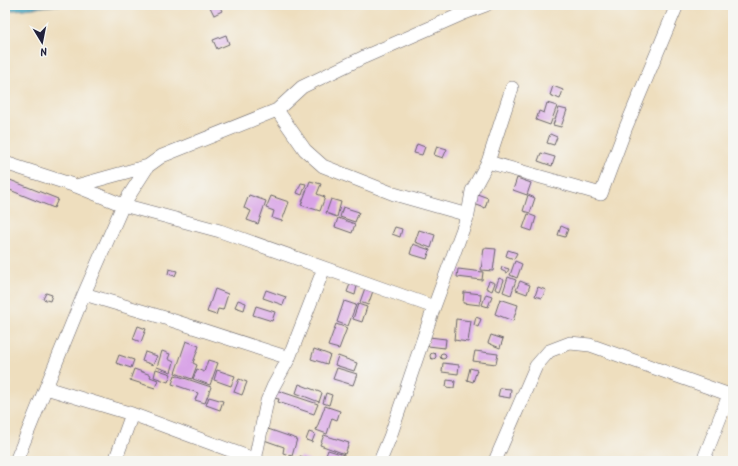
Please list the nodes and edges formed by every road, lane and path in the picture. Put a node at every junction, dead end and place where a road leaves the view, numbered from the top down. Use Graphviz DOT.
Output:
graph roads {
  1 [pos="486,5"];
  2 [pos="677,5"];
  3 [pos="512,88"];
  4 [pos="277,110"];
  5 [pos="488,162"];
  6 [pos="5,163"];
  7 [pos="148,166"];
  8 [pos="76,186"];
  9 [pos="124,205"];
  10 [pos="468,215"];
  11 [pos="324,268"];
  12 [pos="84,294"];
  13 [pos="434,307"];
  14 [pos="289,358"];
  15 [pos="46,388"];
  16 [pos="731,395"];
  17 [pos="132,414"];
  18 [pos="257,460"];
  19 [pos="16,461"];
  20 [pos="116,461"];
  21 [pos="380,461"];
  22 [pos="495,461"];
  23 [pos="703,461"];
  1 -- 4 [label="street"];
  2 -- 5 [label="street"];
  3 -- 5 [label="street"];
  4 -- 7 [label="street"];
  4 -- 10 [label="street"];
  5 -- 10 [label="street"];
  6 -- 8 [label="street"];
  7 -- 8 [label="street"];
  7 -- 9 [label="street"];
  8 -- 9 [label="street"];
  9 -- 11 [label="street"];
  9 -- 12 [label="street"];
  10 -- 13 [label="street"];
  11 -- 13 [label="street"];
  11 -- 14 [label="street"];
  12 -- 14 [label="street"];
  12 -- 15 [label="street"];
  13 -- 21 [label="street"];
  14 -- 18 [label="street"];
  15 -- 17 [label="street"];
  15 -- 19 [label="street"];
  16 -- 22 [label="street"];
  16 -- 23 [label="street"];
  17 -- 18 [label="street"];
  17 -- 20 [label="street"];
}
